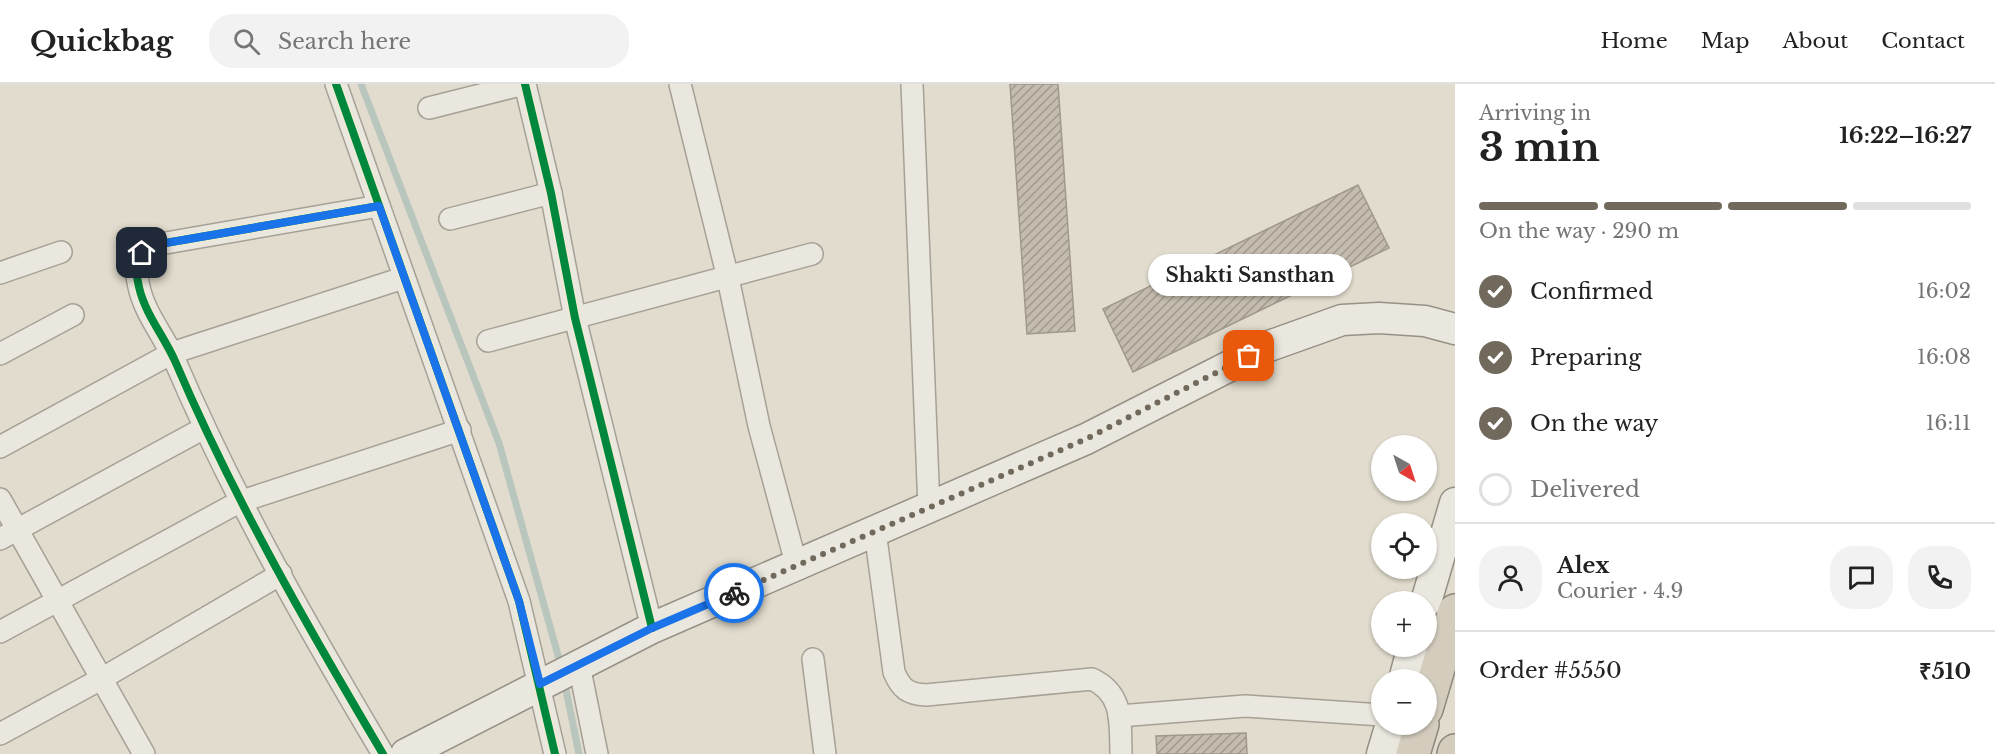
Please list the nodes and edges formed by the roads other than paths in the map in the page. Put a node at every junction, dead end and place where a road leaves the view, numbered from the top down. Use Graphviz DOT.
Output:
graph roads {
  1 [pos="336,84"];
  2 [pos="524,84"];
  3 [pos="680,84"];
  4 [pos="912,84"];
  5 [pos="429,108"];
  6 [pos="551,193"];
  7 [pos="379,206"];
  8 [pos="450,219"];
  9 [pos="61,252"];
  10 [pos="812,254"];
  11 [pos="0,273"];
  12 [pos="404,278"];
  13 [pos="728,278"];
  14 [pos="73,315"];
  15 [pos="575,318"];
  16 [pos="1455,329"];
  17 [pos="488,341"];
  18 [pos="172,353"];
  19 [pos="0,354"];
  20 [pos="204,428"];
  21 [pos="460,430"];
  22 [pos="0,447"];
  23 [pos="0,499"];
  24 [pos="239,502"];
  25 [pos="1455,503"];
  26 [pos="928,508"];
  27 [pos="875,531"];
  28 [pos="8,534"];
  29 [pos="797,567"];
  30 [pos="281,574"];
  31 [pos="1429,591"];
  32 [pos="57,600"];
  33 [pos="1455,611"];
  34 [pos="652,628"];
  35 [pos="0,632"];
  36 [pos="813,659"];
  37 [pos="579,665"];
  38 [pos="1437,672"];
  39 [pos="101,679"];
  40 [pos="540,684"];
  41 [pos="1371,714"];
  42 [pos="1119,716"];
  43 [pos="0,734"];
  44 [pos="1388,735"];
  45 [pos="1419,735"];
  46 [pos="144,754"];
  47 [pos="383,754"];
  48 [pos="406,754"];
  49 [pos="555,754"];
  50 [pos="597,754"];
  51 [pos="825,754"];
  52 [pos="1121,754"];
  53 [pos="1382,754"];
  54 [pos="1413,754"];
  1 -- 7 [label="street"];
  2 -- 5 [label="street"];
  2 -- 6 [label="street"];
  3 -- 13 [label="street"];
  4 -- 26 [label="street"];
  6 -- 8 [label="street"];
  6 -- 15 [label="street"];
  7 -- 12 [label="street"];
  7 -- 18 [label="street"];
  9 -- 11 [label="street"];
  10 -- 13 [label="street"];
  12 -- 18 [label="street"];
  12 -- 21 [label="street"];
  13 -- 15 [label="street"];
  13 -- 29 [label="street"];
  14 -- 19 [label="street"];
  15 -- 17 [label="street"];
  15 -- 34 [label="street"];
  16 -- 26 [label="main road"];
  18 -- 20 [label="street"];
  18 -- 22 [label="street"];
  20 -- 24 [label="street"];
  20 -- 28 [label="street"];
  21 -- 24 [label="street"];
  21 -- 40 [label="street"];
  23 -- 28 [label="street"];
  24 -- 30 [label="street"];
  24 -- 32 [label="street"];
  25 -- 31 [label="main road"];
  26 -- 27 [label="main road"];
  27 -- 29 [label="main road"];
  27 -- 42 [label="street"];
  28 -- 32 [label="street"];
  29 -- 34 [label="main road"];
  30 -- 39 [label="street"];
  30 -- 47 [label="street"];
  32 -- 35 [label="street"];
  32 -- 39 [label="street"];
  33 -- 38 [label="highway"];
  34 -- 37 [label="main road"];
  36 -- 51 [label="street"];
  37 -- 40 [label="main road"];
  37 -- 50 [label="street"];
  39 -- 43 [label="street"];
  39 -- 46 [label="street"];
  40 -- 48 [label="main road"];
  40 -- 49 [label="street"];
  41 -- 42 [label="street"];
  42 -- 52 [label="street"];
  44 -- 53 [label="main road"];
  45 -- 54 [label="highway"];
}
